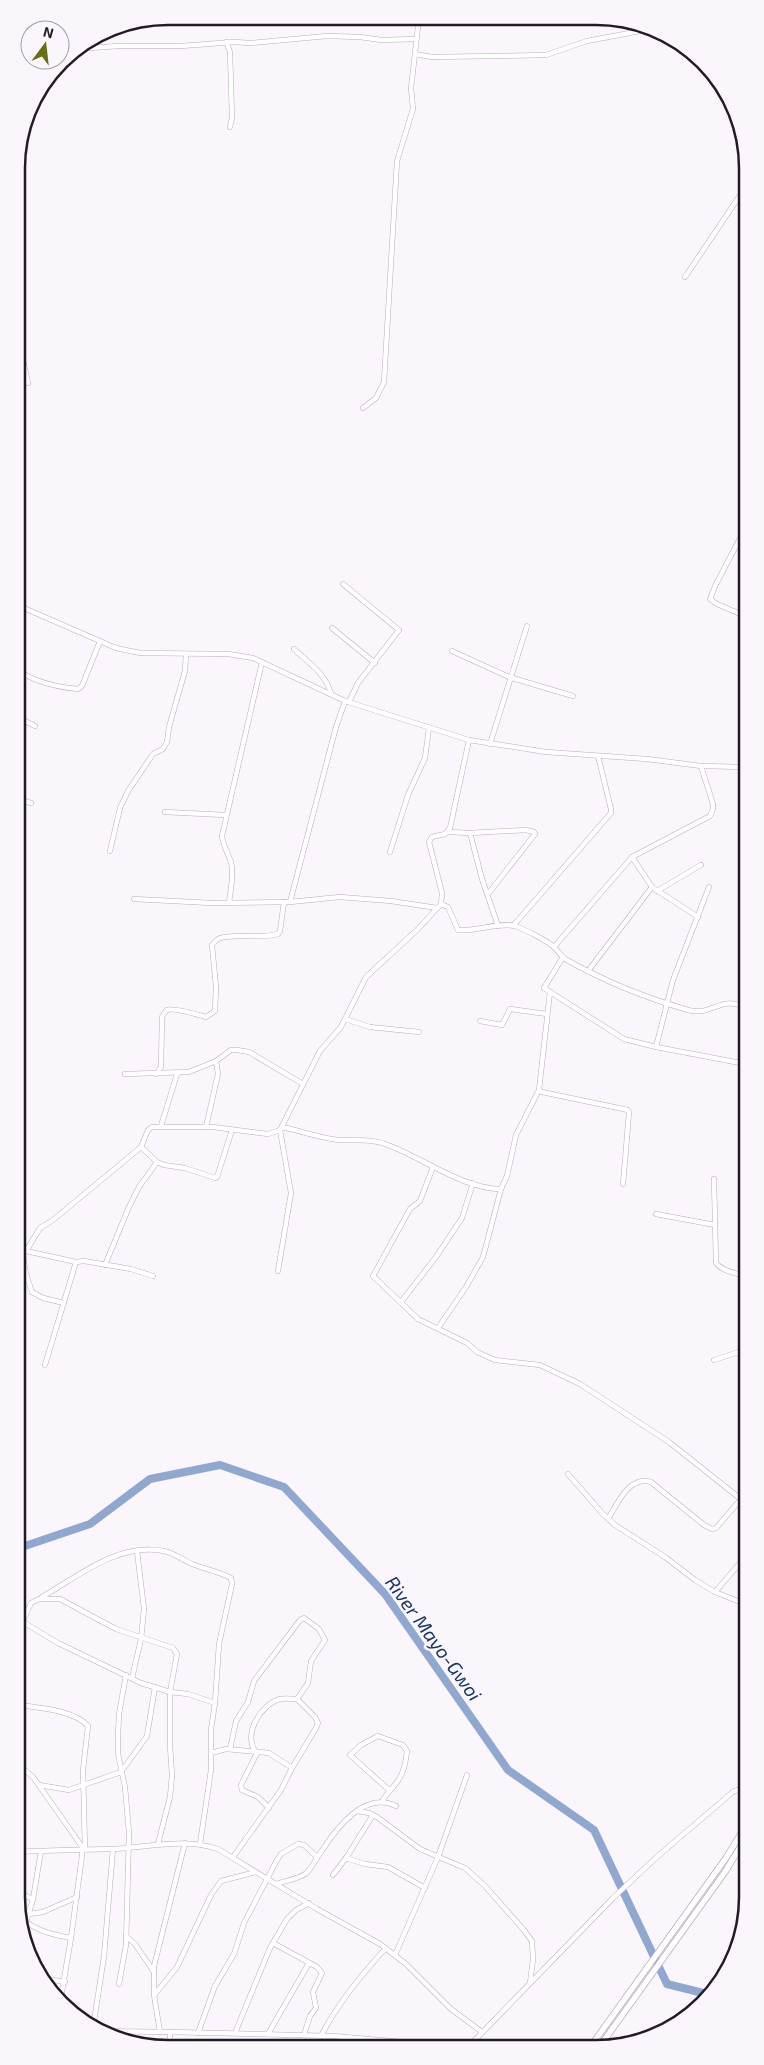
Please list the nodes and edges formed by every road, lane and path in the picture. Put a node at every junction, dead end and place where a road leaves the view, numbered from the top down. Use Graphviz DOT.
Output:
graph roads {
  1 [pos="418,25"];
  2 [pos="637,32"];
  3 [pos="416,39"];
  4 [pos="226,42"];
  5 [pos="91,48"];
  6 [pos="415,54"];
  7 [pos="230,127"];
  8 [pos="739,197"];
  9 [pos="685,277"];
  10 [pos="25,370"];
  11 [pos="28,384"];
  12 [pos="363,408"];
  13 [pos="739,540"];
  14 [pos="343,584"];
  15 [pos="25,608"];
  16 [pos="739,613"];
  17 [pos="527,626"];
  18 [pos="332,628"];
  19 [pos="100,641"];
  20 [pos="294,649"];
  21 [pos="452,651"];
  22 [pos="186,655"];
  23 [pos="262,662"];
  24 [pos="375,662"];
  25 [pos="25,674"];
  26 [pos="510,677"];
  27 [pos="331,694"];
  28 [pos="573,696"];
  29 [pos="347,701"];
  30 [pos="25,721"];
  31 [pos="35,726"];
  32 [pos="429,728"];
  33 [pos="469,740"];
  34 [pos="490,744"];
  35 [pos="598,756"];
  36 [pos="701,766"];
  37 [pos="739,767"];
  38 [pos="25,801"];
  39 [pos="31,803"];
  40 [pos="165,812"];
  41 [pos="226,815"];
  42 [pos="448,832"];
  43 [pos="470,833"];
  44 [pos="110,851"];
  45 [pos="390,852"];
  46 [pos="632,857"];
  47 [pos="701,865"];
  48 [pos="652,887"];
  49 [pos="709,887"];
  50 [pos="657,892"];
  51 [pos="488,894"];
  52 [pos="134,899"];
  53 [pos="229,902"];
  54 [pos="284,902"];
  55 [pos="290,902"];
  56 [pos="439,906"];
  57 [pos="698,917"];
  58 [pos="498,926"];
  59 [pos="513,926"];
  60 [pos="554,947"];
  61 [pos="563,957"];
  62 [pos="588,971"];
  63 [pos="550,992"];
  64 [pos="667,1004"];
  65 [pos="739,1004"];
  66 [pos="547,1014"];
  67 [pos="345,1020"];
  68 [pos="480,1021"];
  69 [pos="419,1032"];
  70 [pos="656,1047"];
  71 [pos="216,1061"];
  72 [pos="739,1063"];
  73 [pos="125,1074"];
  74 [pos="156,1074"];
  75 [pos="177,1074"];
  76 [pos="303,1084"];
  77 [pos="539,1090"];
  78 [pos="161,1126"];
  79 [pos="206,1127"];
  80 [pos="281,1128"];
  81 [pos="232,1130"];
  82 [pos="141,1147"];
  83 [pos="157,1162"];
  84 [pos="433,1167"];
  85 [pos="714,1179"];
  86 [pos="472,1183"];
  87 [pos="623,1184"];
  88 [pos="501,1189"];
  89 [pos="656,1214"];
  90 [pos="715,1225"];
  91 [pos="25,1246"];
  92 [pos="25,1251"];
  93 [pos="76,1262"];
  94 [pos="105,1265"];
  95 [pos="25,1268"];
  96 [pos="278,1271"];
  97 [pos="739,1274"];
  98 [pos="153,1276"];
  99 [pos="401,1302"];
  100 [pos="64,1303"];
  101 [pos="438,1328"];
  102 [pos="739,1352"];
  103 [pos="714,1360"];
  104 [pos="45,1365"];
  105 [pos="568,1474"];
  106 [pos="739,1497"];
  107 [pos="739,1501"];
  108 [pos="608,1519"];
  109 [pos="138,1551"];
  110 [pos="739,1564"];
  111 [pos="715,1592"];
  112 [pos="39,1599"];
  113 [pos="739,1602"];
  114 [pos="25,1614"];
  115 [pos="25,1624"];
  116 [pos="141,1639"];
  117 [pos="126,1676"];
  118 [pos="132,1678"];
  119 [pos="155,1687"];
  120 [pos="170,1692"];
  121 [pos="297,1699"];
  122 [pos="215,1704"];
  123 [pos="25,1706"];
  124 [pos="230,1749"];
  125 [pos="211,1753"];
  126 [pos="257,1753"];
  127 [pos="292,1768"];
  128 [pos="25,1770"];
  129 [pos="121,1772"];
  130 [pos="467,1775"];
  131 [pos="83,1785"];
  132 [pos="39,1786"];
  133 [pos="389,1790"];
  134 [pos="739,1790"];
  135 [pos="382,1802"];
  136 [pos="396,1806"];
  137 [pos="269,1808"];
  138 [pos="356,1811"];
  139 [pos="373,1816"];
  140 [pos="739,1837"];
  141 [pos="185,1843"];
  142 [pos="158,1844"];
  143 [pos="200,1844"];
  144 [pos="128,1847"];
  145 [pos="84,1848"];
  146 [pos="113,1849"];
  147 [pos="739,1849"];
  148 [pos="41,1851"];
  149 [pos="25,1852"];
  150 [pos="232,1857"];
  151 [pos="317,1857"];
  152 [pos="438,1857"];
  153 [pos="346,1858"];
  154 [pos="256,1872"];
  155 [pos="333,1875"];
  156 [pos="268,1879"];
  157 [pos="276,1884"];
  158 [pos="425,1888"];
  159 [pos="25,1896"];
  160 [pos="77,1897"];
  161 [pos="32,1899"];
  162 [pos="308,1903"];
  163 [pos="29,1914"];
  164 [pos="27,1919"];
  165 [pos="28,1923"];
  166 [pos="126,1936"];
  167 [pos="71,1938"];
  168 [pos="273,1943"];
  169 [pos="386,1948"];
  170 [pos="395,1956"];
  171 [pos="309,1963"];
  172 [pos="154,1972"];
  173 [pos="51,1980"];
  174 [pos="65,1982"];
  175 [pos="530,1983"];
  176 [pos="119,1984"];
  177 [pos="62,1993"];
  178 [pos="154,1995"];
  179 [pos="94,2019"];
  180 [pos="120,2031"];
  181 [pos="160,2032"];
  182 [pos="170,2032"];
  183 [pos="482,2032"];
  184 [pos="198,2033"];
  185 [pos="235,2033"];
  186 [pos="268,2034"];
  187 [pos="304,2035"];
  188 [pos="321,2036"];
  189 [pos="170,2040"];
  190 [pos="390,2040"];
  191 [pos="475,2040"];
  192 [pos="595,2040"];
  193 [pos="604,2040"];
  1 -- 3 [label="street"];
  2 -- 6 [label="street"];
  3 -- 4 [label="street"];
  3 -- 6 [label="street"];
  4 -- 5 [label="street"];
  4 -- 7 [label="street"];
  6 -- 12 [label="street"];
  8 -- 9 [label="street"];
  10 -- 11 [label="street"];
  13 -- 16 [label="street"];
  14 -- 24 [label="street"];
  15 -- 19 [label="street"];
  17 -- 26 [label="street"];
  18 -- 24 [label="street"];
  19 -- 22 [label="street"];
  19 -- 25 [label="street"];
  20 -- 27 [label="street"];
  21 -- 26 [label="street"];
  22 -- 23 [label="street"];
  22 -- 44 [label="street"];
  23 -- 27 [label="street"];
  23 -- 41 [label="street"];
  24 -- 29 [label="street"];
  26 -- 28 [label="street"];
  26 -- 34 [label="street"];
  27 -- 29 [label="street"];
  29 -- 32 [label="street"];
  29 -- 55 [label="street"];
  30 -- 31 [label="street"];
  32 -- 33 [label="street"];
  32 -- 45 [label="street"];
  33 -- 34 [label="street"];
  33 -- 42 [label="street"];
  34 -- 35 [label="street"];
  35 -- 36 [label="street"];
  35 -- 59 [label="street"];
  36 -- 37 [label="street"];
  36 -- 46 [label="street"];
  38 -- 39 [label="street"];
  40 -- 41 [label="street"];
  41 -- 53 [label="street"];
  42 -- 43 [label="street"];
  42 -- 56 [label="street"];
  43 -- 51 [label="street"];
  43 -- 51 [label="street"];
  46 -- 48 [label="street"];
  46 -- 60 [label="street"];
  47 -- 50 [label="street"];
  48 -- 50 [label="street"];
  48 -- 62 [label="street"];
  49 -- 57 [label="street"];
  50 -- 57 [label="street"];
  51 -- 58 [label="street"];
  52 -- 53 [label="street"];
  53 -- 54 [label="street"];
  54 -- 55 [label="street"];
  54 -- 74 [label="street"];
  55 -- 56 [label="street"];
  56 -- 58 [label="street"];
  56 -- 67 [label="street"];
  57 -- 64 [label="street"];
  58 -- 59 [label="street"];
  59 -- 60 [label="street"];
  60 -- 61 [label="street"];
  61 -- 62 [label="street"];
  61 -- 63 [label="street"];
  62 -- 64 [label="street"];
  63 -- 66 [label="street"];
  63 -- 70 [label="street"];
  64 -- 65 [label="street"];
  64 -- 70 [label="street"];
  66 -- 68 [label="street"];
  66 -- 77 [label="street"];
  67 -- 69 [label="street"];
  67 -- 76 [label="street"];
  70 -- 72 [label="street"];
  71 -- 75 [label="street"];
  71 -- 76 [label="street"];
  71 -- 79 [label="street"];
  73 -- 74 [label="street"];
  74 -- 75 [label="street"];
  75 -- 78 [label="street"];
  76 -- 80 [label="street"];
  77 -- 87 [label="street"];
  77 -- 88 [label="street"];
  78 -- 79 [label="street"];
  78 -- 82 [label="street"];
  79 -- 81 [label="street"];
  80 -- 81 [label="street"];
  80 -- 84 [label="street"];
  80 -- 96 [label="street"];
  81 -- 83 [label="street"];
  82 -- 83 [label="street"];
  82 -- 91 [label="street"];
  83 -- 94 [label="street"];
  84 -- 86 [label="street"];
  84 -- 99 [label="street"];
  85 -- 90 [label="street"];
  86 -- 88 [label="street"];
  86 -- 99 [label="street"];
  88 -- 101 [label="street"];
  89 -- 90 [label="street"];
  90 -- 97 [label="street"];
  92 -- 93 [label="street"];
  93 -- 94 [label="street"];
  93 -- 100 [label="street"];
  94 -- 98 [label="street"];
  95 -- 100 [label="street"];
  99 -- 101 [label="street"];
  100 -- 104 [label="street"];
  101 -- 106 [label="street"];
  102 -- 103 [label="street"];
  105 -- 108 [label="street"];
  107 -- 108 [label="street"];
  108 -- 111 [label="street"];
  109 -- 112 [label="street"];
  109 -- 116 [label="street"];
  109 -- 122 [label="street"];
  110 -- 111 [label="street"];
  111 -- 113 [label="street"];
  112 -- 114 [label="street"];
  112 -- 116 [label="street"];
  115 -- 117 [label="street"];
  116 -- 118 [label="street"];
  116 -- 120 [label="street"];
  117 -- 118 [label="street"];
  117 -- 129 [label="street"];
  118 -- 119 [label="street"];
  119 -- 120 [label="street"];
  119 -- 129 [label="street"];
  120 -- 122 [label="street"];
  120 -- 142 [label="street"];
  121 -- 124 [label="street"];
  121 -- 126 [label="street"];
  121 -- 127 [label="street"];
  122 -- 125 [label="street"];
  123 -- 131 [label="street"];
  124 -- 125 [label="street"];
  124 -- 126 [label="street"];
  125 -- 143 [label="street"];
  126 -- 127 [label="street"];
  126 -- 137 [label="street"];
  127 -- 137 [label="street"];
  128 -- 132 [label="street"];
  129 -- 131 [label="street"];
  129 -- 144 [label="street"];
  130 -- 152 [label="street"];
  131 -- 132 [label="street"];
  131 -- 145 [label="street"];
  132 -- 145 [label="street"];
  133 -- 133 [label="street"];
  133 -- 135 [label="street"];
  134 -- 175 [label="street"];
  135 -- 136 [label="street"];
  135 -- 138 [label="street"];
  137 -- 150 [label="street"];
  138 -- 139 [label="street"];
  138 -- 151 [label="street"];
  139 -- 152 [label="street"];
  139 -- 153 [label="street"];
  140 -- 192 [label="street"];
  141 -- 142 [label="street"];
  141 -- 143 [label="street"];
  141 -- 172 [label="street"];
  142 -- 144 [label="street"];
  143 -- 150 [label="street"];
  144 -- 146 [label="street"];
  144 -- 166 [label="street"];
  145 -- 146 [label="street"];
  145 -- 148 [label="street"];
  145 -- 160 [label="street"];
  146 -- 179 [label="street"];
  147 -- 193 [label="street"];
  148 -- 149 [label="street"];
  148 -- 161 [label="street"];
  150 -- 154 [label="street"];
  151 -- 156 [label="street"];
  151 -- 157 [label="street"];
  152 -- 158 [label="street"];
  152 -- 175 [label="street"];
  153 -- 155 [label="street"];
  153 -- 158 [label="street"];
  154 -- 156 [label="street"];
  154 -- 178 [label="street"];
  156 -- 157 [label="street"];
  156 -- 184 [label="street"];
  157 -- 162 [label="street"];
  158 -- 170 [label="street"];
  159 -- 161 [label="street"];
  160 -- 163 [label="street"];
  160 -- 167 [label="street"];
  161 -- 163 [label="street"];
  162 -- 168 [label="street"];
  162 -- 169 [label="street"];
  163 -- 164 [label="street"];
  165 -- 167 [label="street"];
  166 -- 172 [label="street"];
  166 -- 176 [label="street"];
  167 -- 174 [label="street"];
  168 -- 171 [label="street"];
  168 -- 185 [label="street"];
  169 -- 170 [label="street"];
  169 -- 188 [label="street"];
  170 -- 183 [label="street"];
  171 -- 186 [label="street"];
  171 -- 187 [label="street"];
  172 -- 178 [label="street"];
  173 -- 174 [label="street"];
  174 -- 177 [label="street"];
  175 -- 183 [label="street"];
  178 -- 181 [label="street"];
  180 -- 181 [label="street"];
  181 -- 182 [label="street"];
  182 -- 184 [label="street"];
  182 -- 189 [label="street"];
  183 -- 191 [label="street"];
  184 -- 185 [label="street"];
  185 -- 186 [label="street"];
  186 -- 187 [label="street"];
  187 -- 188 [label="street"];
  188 -- 190 [label="street"];
}
